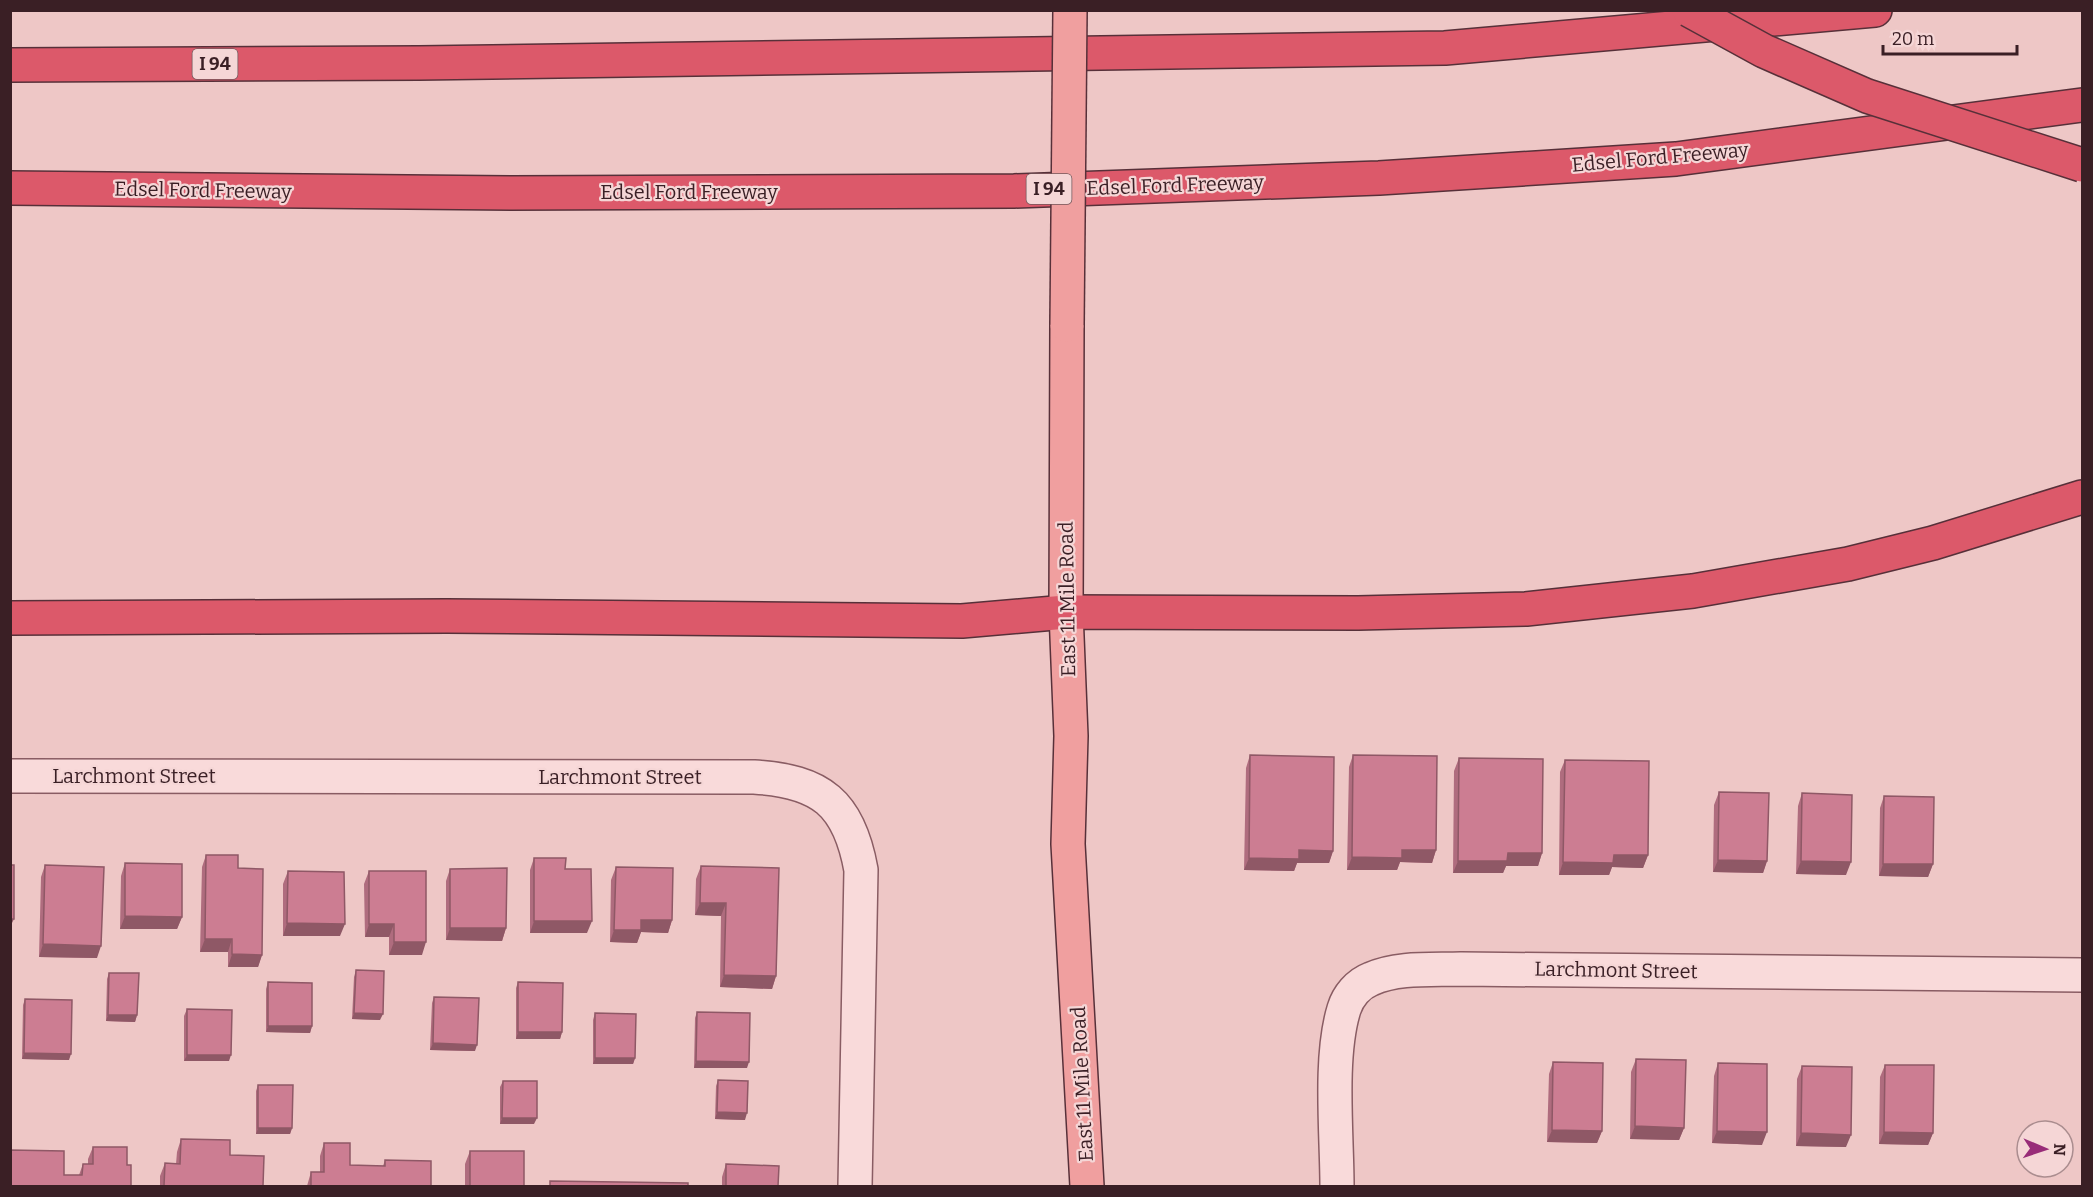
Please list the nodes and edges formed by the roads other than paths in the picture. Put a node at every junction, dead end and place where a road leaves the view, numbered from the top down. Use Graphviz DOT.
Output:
graph roads {
  1 [pos="1070,10"];
  2 [pos="1689,10"];
  3 [pos="1864,11"];
  4 [pos="10,65"];
  5 [pos="2082,105"];
  6 [pos="2082,165"];
  7 [pos="10,188"];
  8 [pos="2082,497"];
  9 [pos="1066,612"];
  10 [pos="10,618"];
  11 [pos="10,776"];
  12 [pos="2082,975"];
  13 [pos="855,1186"];
  14 [pos="1088,1186"];
  15 [pos="1338,1186"];
  1 -- 9 [label="main road, East 11 Mile Road, bridge"];
  2 -- 6 [label="highway, bridge"];
  3 -- 4 [label="highway, I 94"];
  5 -- 7 [label="highway, Edsel Ford Freeway / I 94"];
  8 -- 9 [label="highway"];
  9 -- 10 [label="highway"];
  9 -- 14 [label="main road, East 11 Mile Road"];
  11 -- 13 [label="street, Larchmont Street"];
  12 -- 15 [label="street, Larchmont Street"];
}
